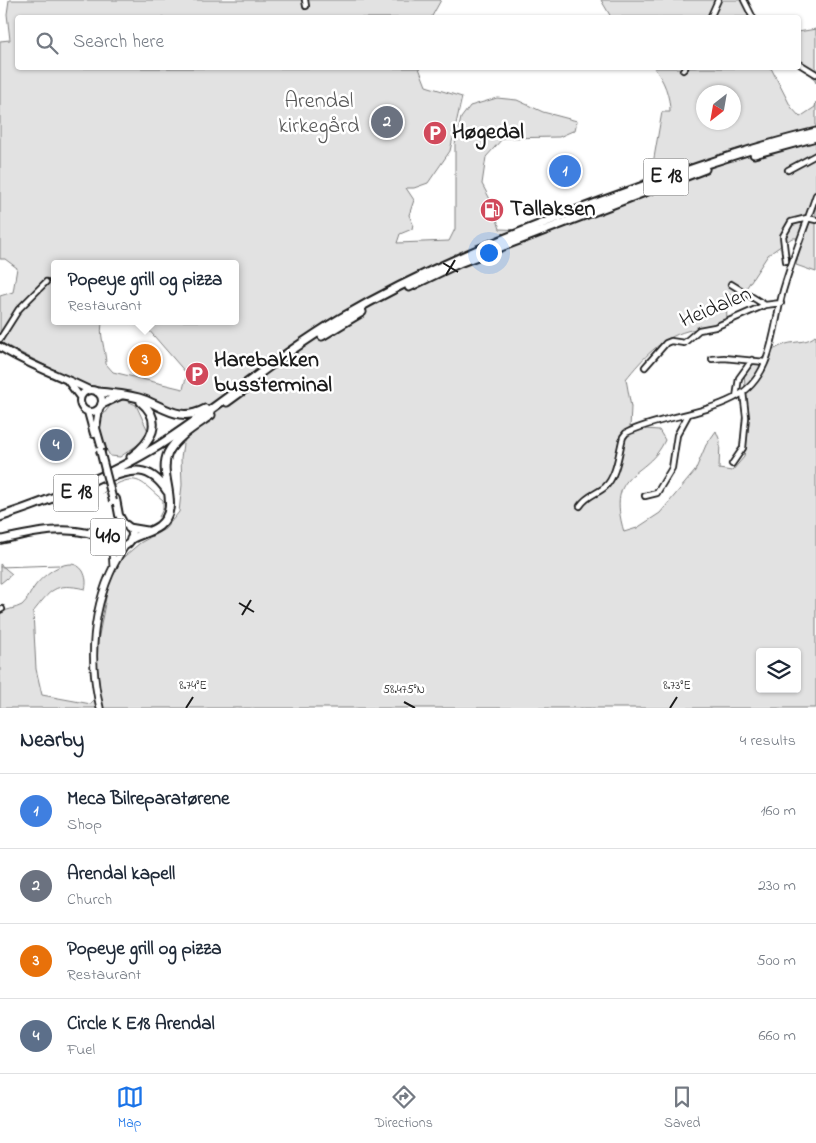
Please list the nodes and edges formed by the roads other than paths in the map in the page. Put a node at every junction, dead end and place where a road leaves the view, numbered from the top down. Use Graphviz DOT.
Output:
graph roads {
  1 [pos="305,0"];
  2 [pos="718,0"];
  3 [pos="744,0"];
  4 [pos="306,6"];
  5 [pos="711,15"];
  6 [pos="752,15"];
  7 [pos="801,65"];
  8 [pos="816,74"];
  9 [pos="816,132"];
  10 [pos="816,138"];
  11 [pos="816,155"];
  12 [pos="788,170"];
  13 [pos="816,195"];
  14 [pos="808,218"];
  15 [pos="816,220"];
  16 [pos="786,260"];
  17 [pos="46,282"];
  18 [pos="731,284"];
  19 [pos="781,302"];
  20 [pos="765,305"];
  21 [pos="0,339"];
  22 [pos="0,347"];
  23 [pos="712,359"];
  24 [pos="752,360"];
  25 [pos="765,362"];
  26 [pos="645,368"];
  27 [pos="66,379"];
  28 [pos="89,390"];
  29 [pos="235,391"];
  30 [pos="98,392"];
  31 [pos="744,392"];
  32 [pos="122,394"];
  33 [pos="736,397"];
  34 [pos="80,398"];
  35 [pos="137,398"];
  36 [pos="100,407"];
  37 [pos="88,412"];
  38 [pos="688,415"];
  39 [pos="207,418"];
  40 [pos="101,449"];
  41 [pos="732,464"];
  42 [pos="99,480"];
  43 [pos="168,492"];
  44 [pos="645,496"];
  45 [pos="115,500"];
  46 [pos="580,506"];
  47 [pos="0,519"];
  48 [pos="127,526"];
  49 [pos="111,527"];
  50 [pos="150,531"];
  51 [pos="8,537"];
  52 [pos="0,539"];
  53 [pos="131,539"];
  54 [pos="111,543"];
  55 [pos="125,546"];
  56 [pos="113,567"];
  57 [pos="100,708"];
  1 -- 4 [label="street"];
  2 -- 5 [label="street"];
  3 -- 6 [label="street"];
  7 -- 8 [label="street"];
  9 -- 29 [label="highway, E 18"];
  10 -- 39 [label="highway, E 18"];
  11 -- 12 [label="street"];
  13 -- 14 [label="street, Heidalen"];
  14 -- 15 [label="street"];
  14 -- 16 [label="street"];
  14 -- 19 [label="street, Heidalen"];
  17 -- 21 [label="street"];
  18 -- 20 [label="street"];
  19 -- 20 [label="street, Heidalen"];
  19 -- 25 [label="street, Heidalen"];
  20 -- 26 [label="street, Heidalen"];
  22 -- 27 [label="main road"];
  23 -- 24 [label="street"];
  24 -- 25 [label="street"];
  24 -- 33 [label="street"];
  25 -- 31 [label="street, Heidalen"];
  27 -- 28 [label="main road"];
  27 -- 34 [label="main road, 410"];
  28 -- 30 [label="main road"];
  28 -- 34 [label="main road"];
  29 -- 35 [label="highway, E 18"];
  29 -- 42 [label="highway, E 18"];
  30 -- 32 [label="highway, E 18"];
  30 -- 36 [label="main road, 410"];
  31 -- 33 [label="street, Heidalen"];
  31 -- 41 [label="street"];
  32 -- 35 [label="highway, E 18"];
  32 -- 36 [label="highway"];
  33 -- 38 [label="street, Heidalen"];
  34 -- 37 [label="main road, 410"];
  35 -- 42 [label="highway, E 18"];
  36 -- 37 [label="main road"];
  36 -- 40 [label="main road, 410"];
  37 -- 40 [label="main road, 410"];
  38 -- 44 [label="street"];
  38 -- 46 [label="street, Heidalen"];
  39 -- 42 [label="highway, E 18"];
  39 -- 43 [label="highway, E 18"];
  40 -- 45 [label="main road, 410, bridge"];
  42 -- 43 [label="highway, E 18"];
  42 -- 47 [label="highway, E 18"];
  43 -- 50 [label="highway, E 18"];
  45 -- 48 [label="main road, 410"];
  45 -- 49 [label="main road, 410"];
  48 -- 49 [label="main road, 410"];
  48 -- 50 [label="highway"];
  48 -- 53 [label="main road, 410"];
  49 -- 51 [label="main road"];
  49 -- 54 [label="main road, 410"];
  50 -- 53 [label="highway, E 18"];
  51 -- 52 [label="main road"];
  51 -- 54 [label="main road"];
  53 -- 55 [label="main road, 410"];
  54 -- 55 [label="main road, 410"];
  54 -- 56 [label="main road"];
  55 -- 56 [label="main road"];
  56 -- 57 [label="main road"];
}
